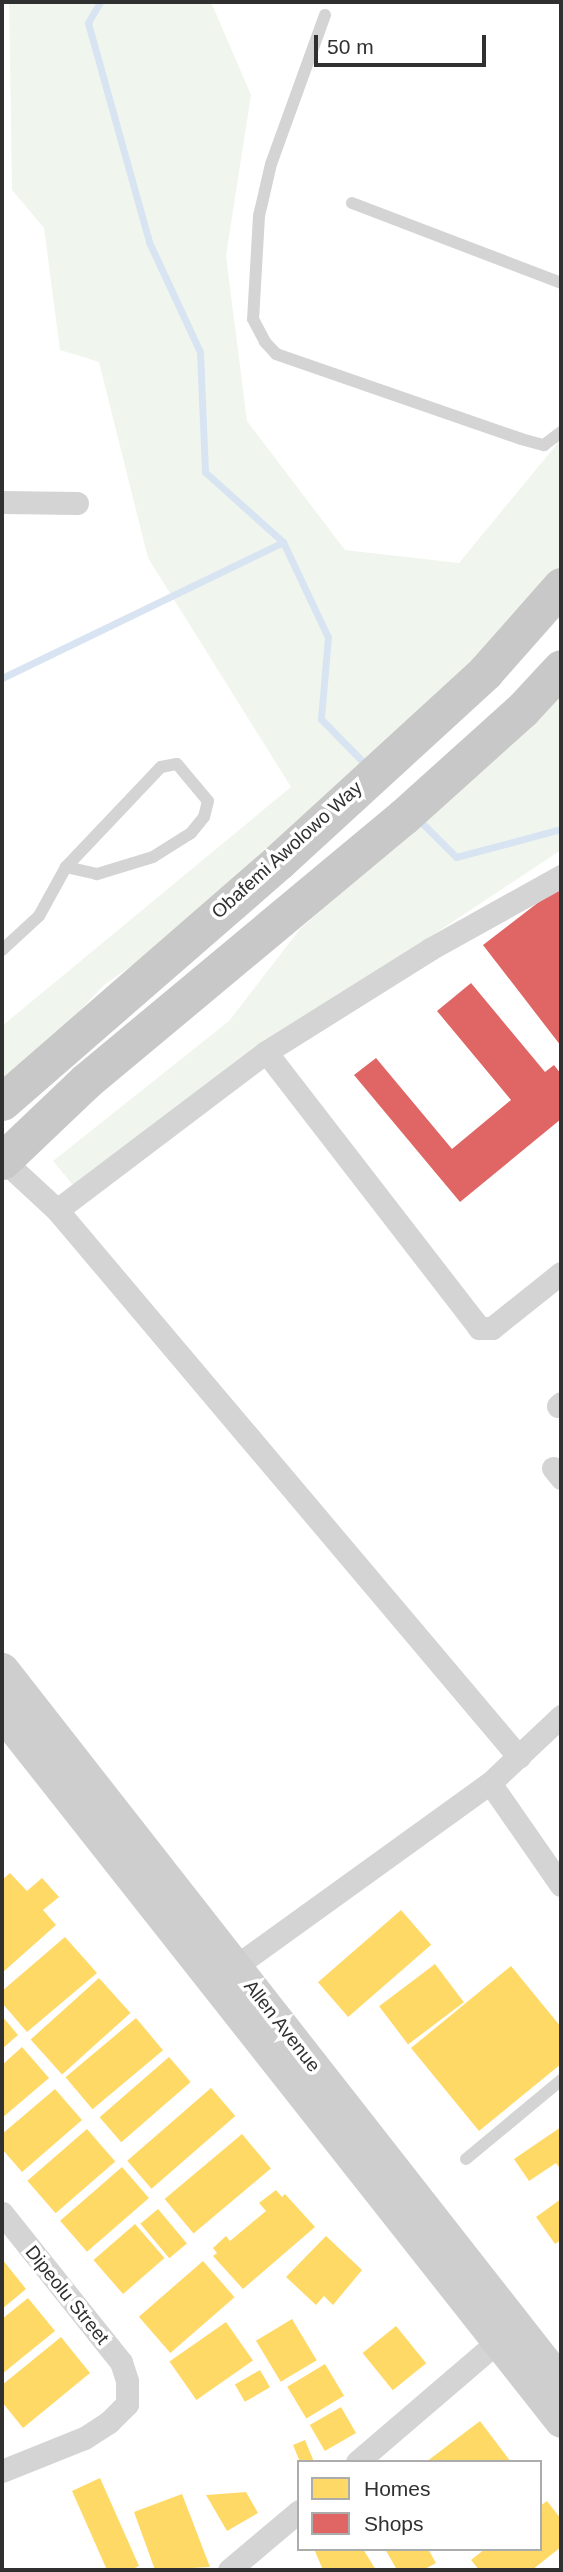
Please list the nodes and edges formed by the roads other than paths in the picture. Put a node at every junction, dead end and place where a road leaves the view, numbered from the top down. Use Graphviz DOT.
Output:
graph roads {
  1 [pos="325,15"];
  2 [pos="352,203"];
  3 [pos="561,283"];
  4 [pos="561,432"];
  5 [pos="2,502"];
  6 [pos="77,503"];
  7 [pos="561,586"];
  8 [pos="561,668"];
  9 [pos="66,867"];
  10 [pos="561,876"];
  11 [pos="2,950"];
  12 [pos="129,994"];
  13 [pos="266,1052"];
  14 [pos="2,1085"];
  15 [pos="2,1102"];
  16 [pos="2,1160"];
  17 [pos="57,1210"];
  18 [pos="561,1273"];
  19 [pos="2,1669"];
  20 [pos="2,1713"];
  21 [pos="561,1716"];
  22 [pos="519,1757"];
  23 [pos="490,1783"];
  24 [pos="561,1885"];
  25 [pos="236,1966"];
  26 [pos="561,2080"];
  27 [pos="466,2159"];
  28 [pos="2,2213"];
  29 [pos="498,2341"];
  30 [pos="561,2383"];
  31 [pos="561,2421"];
  32 [pos="359,2460"];
  33 [pos="2,2471"];
  34 [pos="297,2513"];
  35 [pos="229,2570"];
  1 -- 4 [label="lane"];
  2 -- 3 [label="lane"];
  5 -- 6 [label="street"];
  7 -- 12 [label="main road, Obafemi Awolowo Way"];
  8 -- 16 [label="main road"];
  9 -- 9 [label="lane"];
  9 -- 11 [label="lane"];
  10 -- 13 [label="street"];
  12 -- 14 [label="main road"];
  12 -- 15 [label="main road, Obafemi Awolowo Way"];
  13 -- 17 [label="street"];
  13 -- 18 [label="street"];
  16 -- 17 [label="street"];
  17 -- 22 [label="street"];
  19 -- 25 [label="main road, Allen Avenue"];
  20 -- 29 [label="main road, Allen Avenue"];
  21 -- 22 [label="street"];
  22 -- 23 [label="street"];
  23 -- 24 [label="street"];
  23 -- 25 [label="street"];
  25 -- 30 [label="main road, Allen Avenue"];
  26 -- 27 [label="lane"];
  28 -- 33 [label="street, Dipeolu Street"];
  29 -- 31 [label="main road, Allen Avenue"];
  29 -- 32 [label="street"];
  34 -- 35 [label="street"];
}
